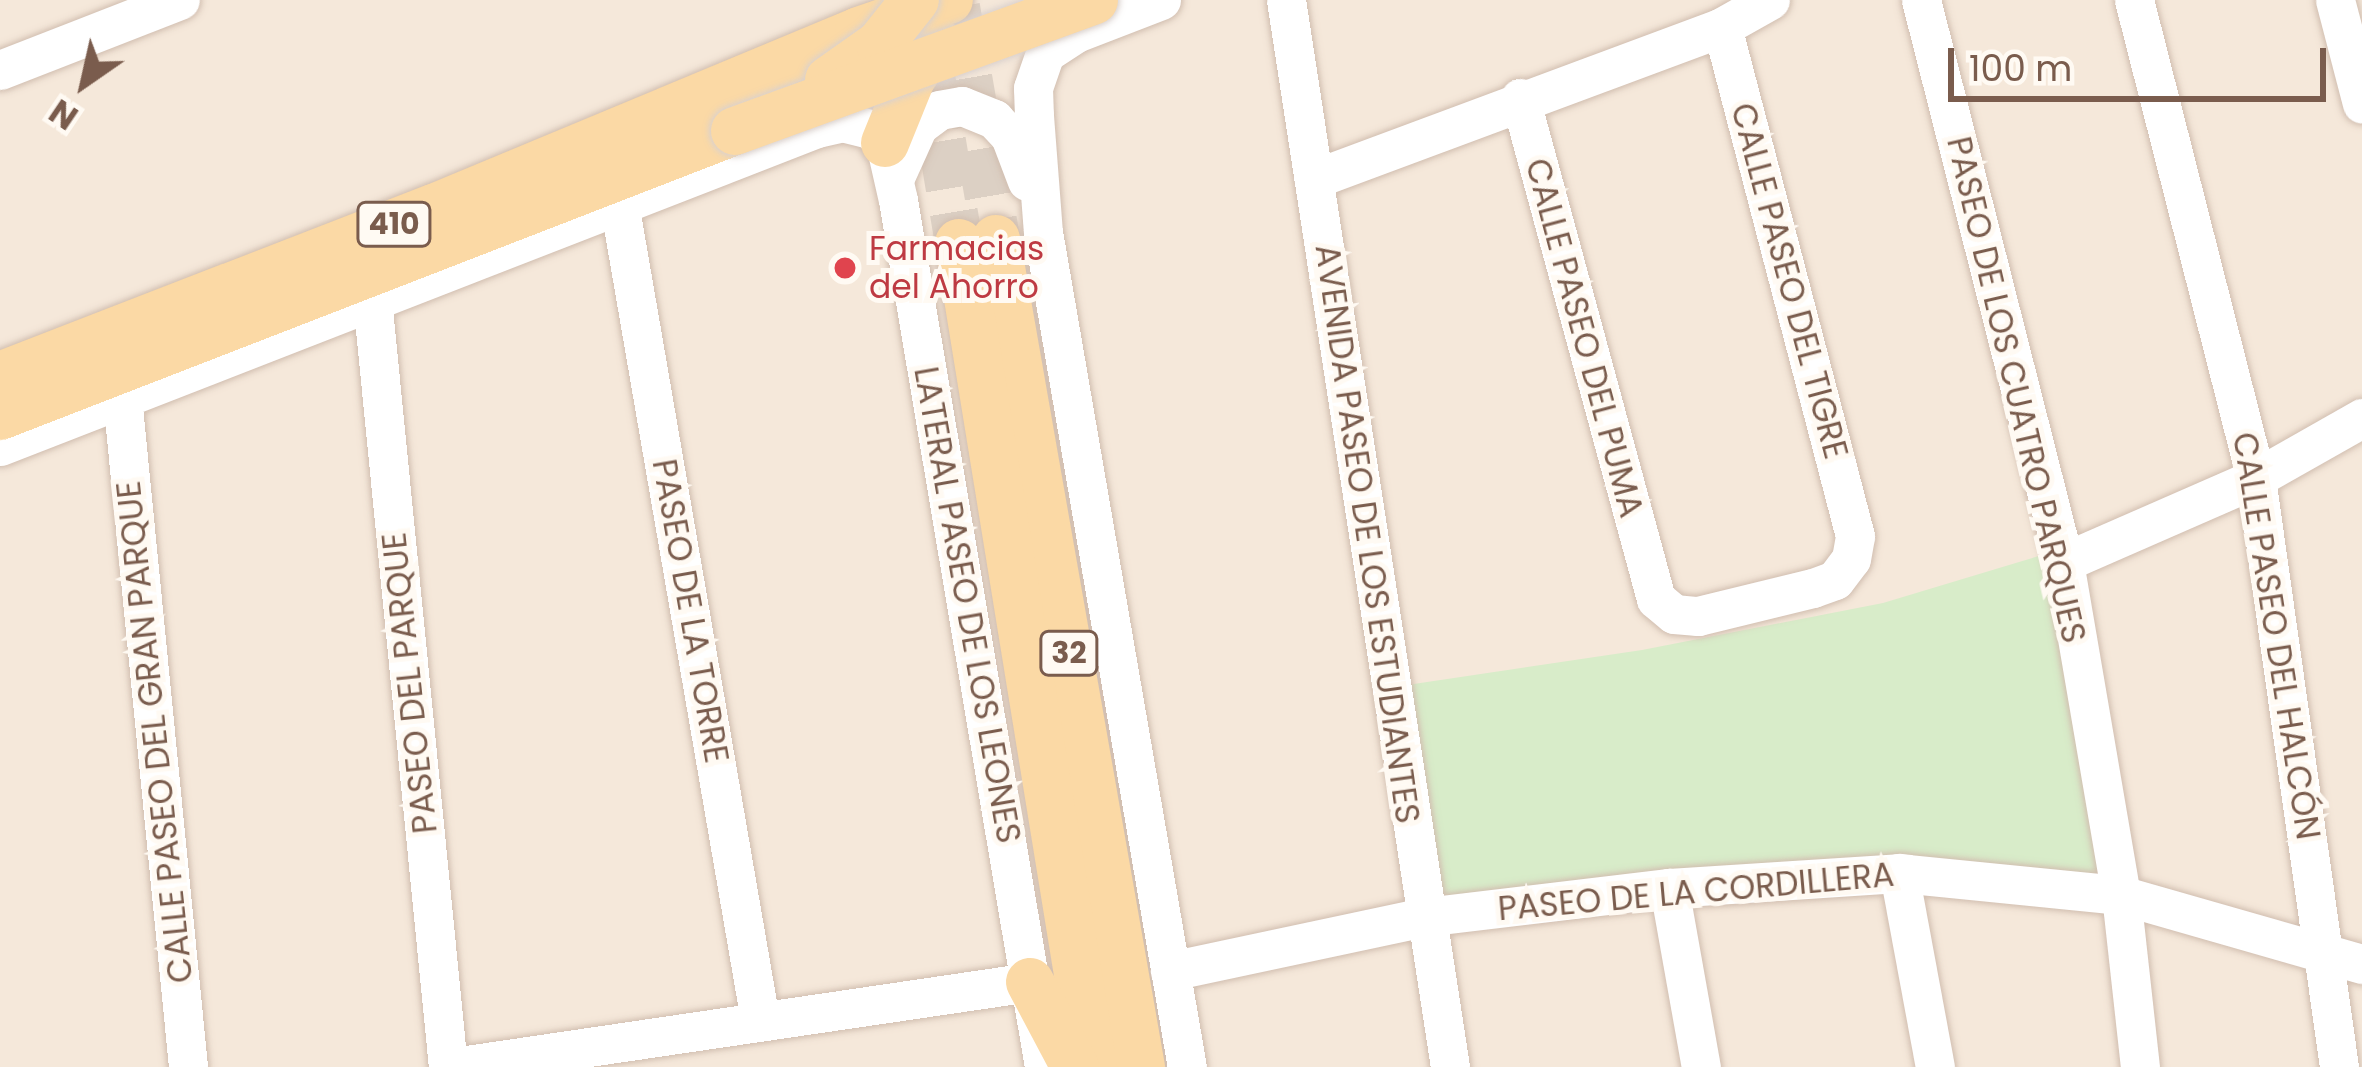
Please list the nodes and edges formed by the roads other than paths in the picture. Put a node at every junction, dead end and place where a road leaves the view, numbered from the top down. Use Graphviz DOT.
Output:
graph roads {
  1 [pos="179,0"];
  2 [pos="915,0"];
  3 [pos="949,0"];
  4 [pos="979,0"];
  5 [pos="1094,0"];
  6 [pos="1161,0"];
  7 [pos="1286,0"];
  8 [pos="1770,0"];
  9 [pos="1921,0"];
  10 [pos="2134,0"];
  11 [pos="2335,0"];
  12 [pos="857,15"];
  13 [pos="1722,27"];
  14 [pos="784,62"];
  15 [pos="0,70"];
  16 [pos="1520,98"];
  17 [pos="2362,104"];
  18 [pos="818,128"];
  19 [pos="735,130"];
  20 [pos="889,162"];
  21 [pos="1315,178"];
  22 [pos="619,203"];
  23 [pos="1043,232"];
  24 [pos="372,299"];
  25 [pos="0,376"];
  26 [pos="122,397"];
  27 [pos="0,416"];
  28 [pos="2362,418"];
  29 [pos="0,446"];
  30 [pos="2256,478"];
  31 [pos="2064,562"];
  32 [pos="1648,578"];
  33 [pos="1899,873"];
  34 [pos="1670,888"];
  35 [pos="2121,896"];
  36 [pos="1424,917"];
  37 [pos="2344,957"];
  38 [pos="1170,971"];
  39 [pos="1030,982"];
  40 [pos="760,1019"];
  41 [pos="188,1067"];
  42 [pos="451,1067"];
  43 [pos="1044,1067"];
  44 [pos="1076,1067"];
  45 [pos="1093,1067"];
  46 [pos="1141,1067"];
  47 [pos="1187,1067"];
  48 [pos="1450,1067"];
  49 [pos="1701,1067"];
  50 [pos="1935,1067"];
  51 [pos="2140,1067"];
  52 [pos="2339,1067"];
  1 -- 15 [label="street"];
  2 -- 19 [label="main road, bridge"];
  3 -- 12 [label="main road, 410"];
  4 -- 20 [label="main road"];
  5 -- 19 [label="main road, 410, bridge"];
  6 -- 23 [label="street"];
  7 -- 21 [label="street, AVENIDA PASEO DE LOS ESTUDIANTES"];
  8 -- 13 [label="street"];
  9 -- 31 [label="street, PASEO DE LOS CUATRO PARQUES"];
  10 -- 30 [label="street, CALLE PASEO DEL HALCÓN"];
  11 -- 17 [label="street"];
  12 -- 14 [label="main road, 410"];
  13 -- 16 [label="street"];
  13 -- 32 [label="street, CALLE PASEO DEL TIGRE"];
  14 -- 18 [label="main road"];
  14 -- 25 [label="main road, 410"];
  16 -- 21 [label="street"];
  16 -- 32 [label="street, CALLE PASEO DEL PUMA"];
  18 -- 20 [label="street"];
  18 -- 22 [label="street"];
  19 -- 27 [label="main road, 410"];
  20 -- 23 [label="street"];
  20 -- 39 [label="street, LATERAL PASEO DE LOS LEONES"];
  21 -- 36 [label="street, AVENIDA PASEO DE LOS ESTUDIANTES"];
  22 -- 24 [label="street"];
  22 -- 40 [label="street, PASEO DE LA TORRE"];
  23 -- 38 [label="street"];
  24 -- 26 [label="street"];
  24 -- 42 [label="street, PASEO DEL PARQUE"];
  26 -- 29 [label="street"];
  26 -- 41 [label="street, CALLE PASEO DEL GRAN PARQUE"];
  28 -- 30 [label="street"];
  30 -- 31 [label="street"];
  30 -- 37 [label="street, CALLE PASEO DEL HALCÓN"];
  31 -- 35 [label="street, PASEO DE LOS CUATRO PARQUES"];
  33 -- 34 [label="street, PASEO DE LA CORDILLERA"];
  33 -- 35 [label="street, PASEO DE LA CORDILLERA"];
  33 -- 50 [label="street"];
  34 -- 36 [label="street, PASEO DE LA CORDILLERA"];
  34 -- 49 [label="street"];
  35 -- 37 [label="street, PASEO DE LA CORDILLERA"];
  35 -- 51 [label="street, PASEO DE LOS CUATRO PARQUES"];
  36 -- 38 [label="street, PASEO DE LA CORDILLERA"];
  36 -- 48 [label="street, AVENIDA PASEO DE LOS ESTUDIANTES"];
  37 -- 52 [label="street, CALLE PASEO DEL HALCÓN"];
  38 -- 47 [label="street"];
  39 -- 40 [label="street"];
  39 -- 43 [label="street, LATERAL PASEO DE LOS LEONES"];
  39 -- 44 [label="main road"];
  40 -- 42 [label="street"];
  45 -- 46 [label="main road, 32"];
}
